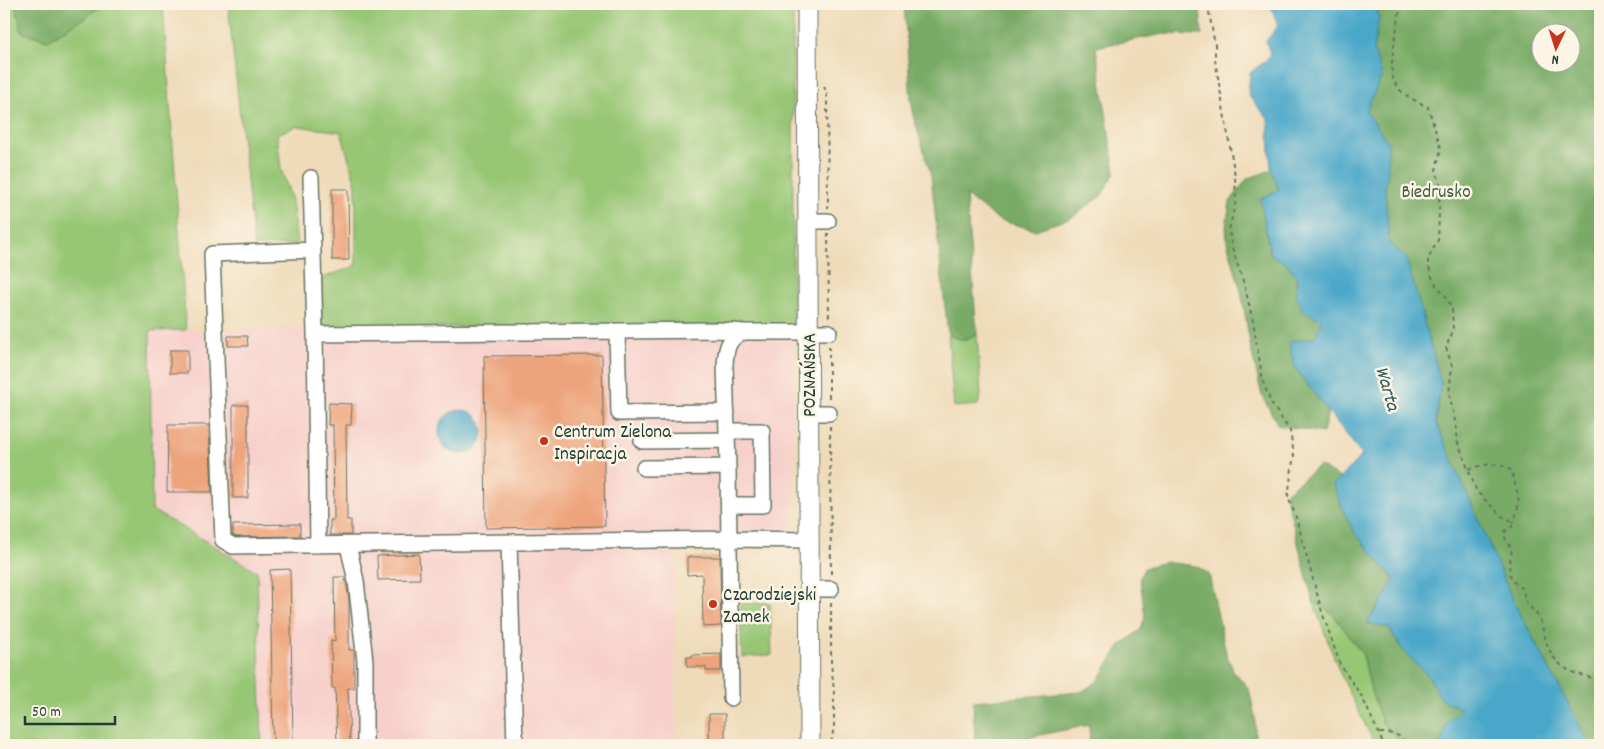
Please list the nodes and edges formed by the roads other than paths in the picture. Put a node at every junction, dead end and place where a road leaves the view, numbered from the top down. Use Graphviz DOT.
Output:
graph roads {
  1 [pos="807,4"];
  2 [pos="311,178"];
  3 [pos="807,221"];
  4 [pos="828,221"];
  5 [pos="313,250"];
  6 [pos="617,331"];
  7 [pos="744,332"];
  8 [pos="808,332"];
  9 [pos="829,332"];
  10 [pos="315,334"];
  11 [pos="727,412"];
  12 [pos="808,413"];
  13 [pos="829,413"];
  14 [pos="727,436"];
  15 [pos="642,441"];
  16 [pos="728,467"];
  17 [pos="644,468"];
  18 [pos="729,505"];
  19 [pos="729,540"];
  20 [pos="809,540"];
  21 [pos="509,543"];
  22 [pos="318,545"];
  23 [pos="348,545"];
  24 [pos="809,589"];
  25 [pos="831,589"];
  26 [pos="730,698"];
  27 [pos="365,745"];
  28 [pos="515,745"];
  29 [pos="810,745"];
  1 -- 3 [label="main road, POZNAŃSKA"];
  2 -- 5 [label="lane"];
  3 -- 4 [label="lane"];
  3 -- 8 [label="main road, POZNAŃSKA"];
  5 -- 10 [label="lane"];
  5 -- 22 [label="lane"];
  6 -- 7 [label="lane"];
  6 -- 10 [label="lane"];
  6 -- 11 [label="lane"];
  7 -- 8 [label="lane"];
  7 -- 11 [label="lane"];
  8 -- 9 [label="lane"];
  8 -- 12 [label="main road, POZNAŃSKA"];
  10 -- 22 [label="lane"];
  11 -- 14 [label="lane"];
  12 -- 13 [label="lane"];
  12 -- 20 [label="main road, POZNAŃSKA"];
  14 -- 15 [label="lane"];
  14 -- 16 [label="lane"];
  14 -- 18 [label="lane"];
  16 -- 17 [label="lane"];
  16 -- 18 [label="lane"];
  18 -- 19 [label="lane"];
  19 -- 20 [label="lane"];
  19 -- 21 [label="lane"];
  19 -- 26 [label="lane"];
  20 -- 24 [label="main road, POZNAŃSKA"];
  21 -- 23 [label="lane"];
  21 -- 28 [label="lane"];
  22 -- 23 [label="lane"];
  23 -- 27 [label="lane"];
  24 -- 25 [label="lane"];
  24 -- 29 [label="main road, POZNAŃSKA"];
}
